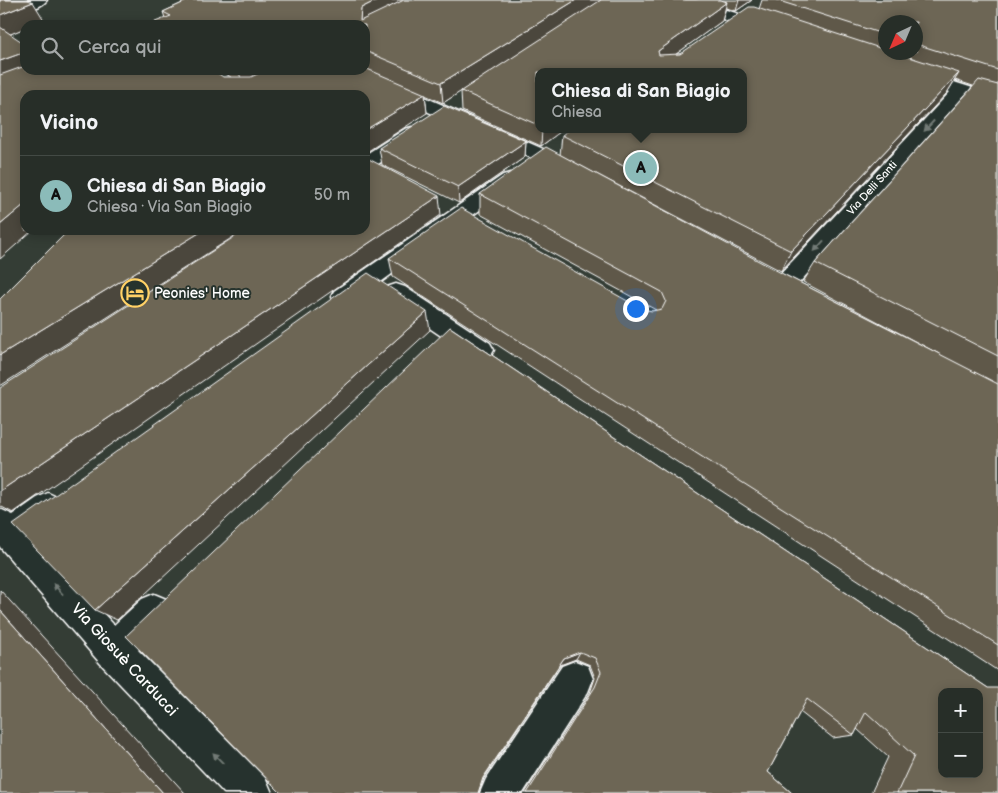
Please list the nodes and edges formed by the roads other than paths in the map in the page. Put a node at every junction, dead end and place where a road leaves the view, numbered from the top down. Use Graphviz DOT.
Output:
graph roads {
  1 [pos="679,0"];
  2 [pos="0,1"];
  3 [pos="35,2"];
  4 [pos="758,5"];
  5 [pos="738,19"];
  6 [pos="723,30"];
  7 [pos="786,32"];
  8 [pos="898,69"];
  9 [pos="363,75"];
  10 [pos="978,90"];
  11 [pos="998,102"];
  12 [pos="453,106"];
  13 [pos="551,150"];
  14 [pos="370,162"];
  15 [pos="370,168"];
  16 [pos="384,175"];
  17 [pos="586,179"];
  18 [pos="372,277"];
  19 [pos="783,286"];
  20 [pos="324,311"];
  21 [pos="450,329"];
  22 [pos="429,349"];
  23 [pos="500,362"];
  24 [pos="67,495"];
  25 [pos="5,529"];
  26 [pos="170,595"];
  27 [pos="113,650"];
  28 [pos="576,679"];
  29 [pos="252,793"];
  30 [pos="500,793"];
  1 -- 5 [label="street"];
  2 -- 3 [label="street"];
  4 -- 5 [label="street"];
  5 -- 6 [label="street"];
  5 -- 7 [label="street"];
  8 -- 10 [label="street"];
  9 -- 12 [label="street"];
  10 -- 11 [label="street"];
  10 -- 19 [label="street, Via Delli Santi, one-way"];
  12 -- 13 [label="street"];
  12 -- 14 [label="street"];
  13 -- 17 [label="street"];
  13 -- 18 [label="street"];
  15 -- 16 [label="street"];
  18 -- 20 [label="street"];
  18 -- 21 [label="street"];
  21 -- 22 [label="street"];
  21 -- 23 [label="street"];
  24 -- 25 [label="street"];
  27 -- 25 [label="street, Via Giosuè Carducci, one-way"];
  26 -- 27 [label="street"];
  29 -- 27 [label="street, Via Giosuè Carducci, one-way"];
  28 -- 30 [label="street"];
}
